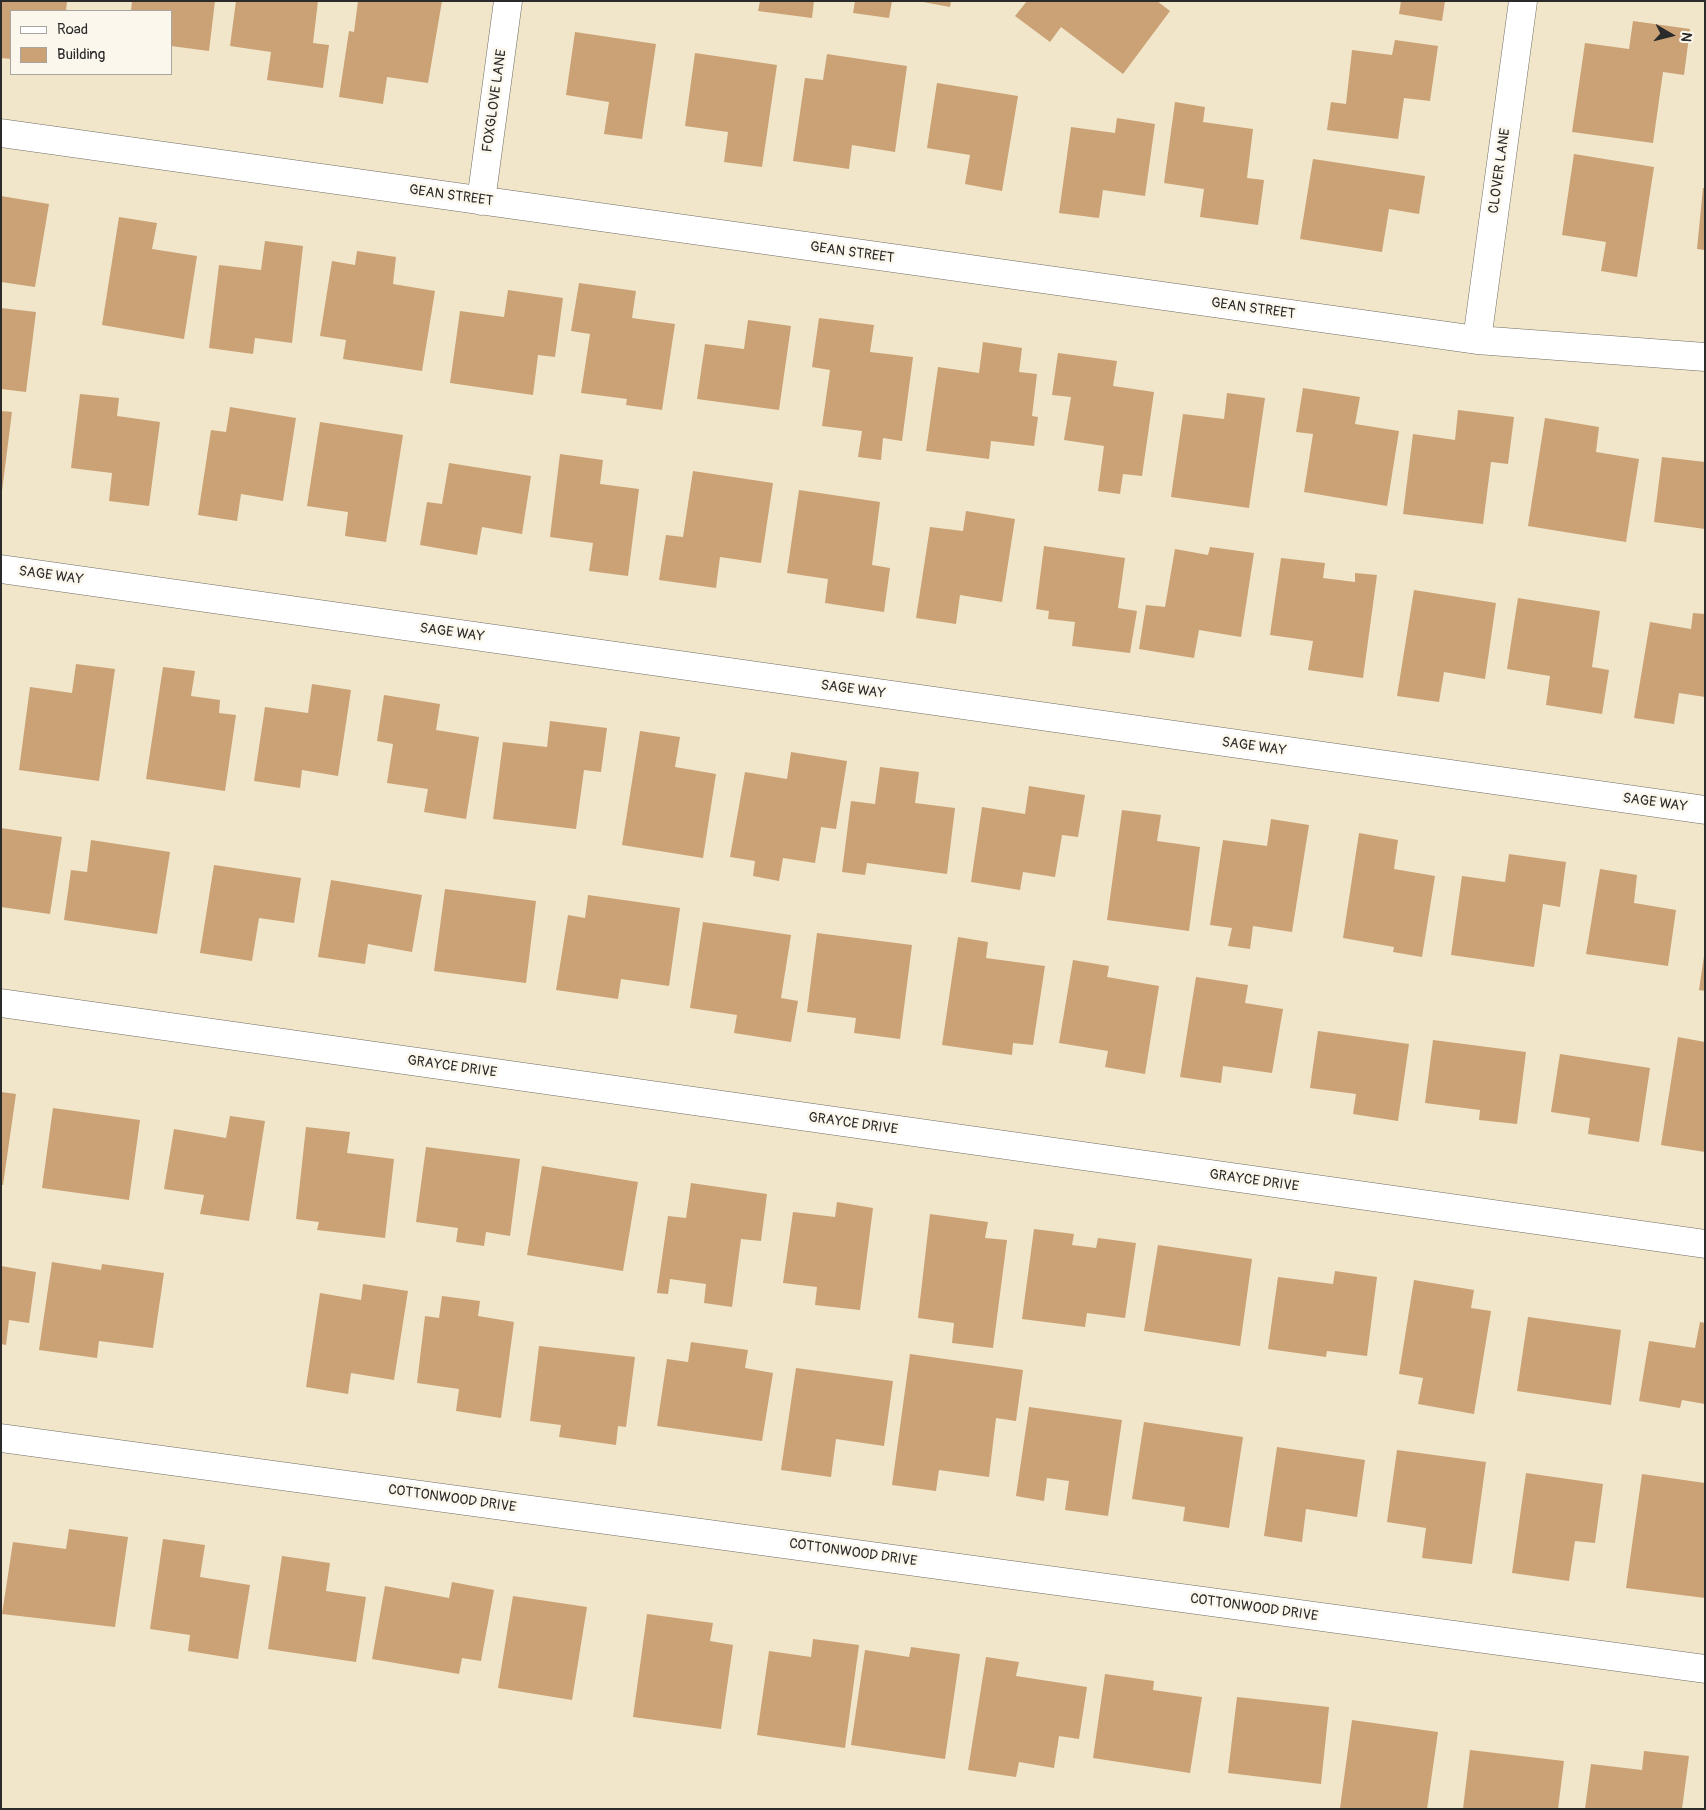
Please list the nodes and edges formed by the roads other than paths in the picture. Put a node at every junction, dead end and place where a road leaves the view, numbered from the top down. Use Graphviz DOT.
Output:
graph roads {
  1 [pos="508,1"];
  2 [pos="1523,1"];
  3 [pos="1,133"];
  4 [pos="481,200"];
  5 [pos="1477,340"];
  6 [pos="1705,357"];
  7 [pos="1,569"];
  8 [pos="1705,810"];
  9 [pos="1,1003"];
  10 [pos="1705,1244"];
  11 [pos="1,1438"];
  12 [pos="1705,1669"];
  1 -- 4 [label="street, FOXGLOVE LANE"];
  2 -- 5 [label="street, CLOVER LANE"];
  3 -- 4 [label="street, GEAN STREET"];
  4 -- 5 [label="street, GEAN STREET"];
  5 -- 6 [label="street, GEAN STREET"];
  7 -- 8 [label="street, SAGE WAY"];
  9 -- 10 [label="street, GRAYCE DRIVE"];
  11 -- 12 [label="street, COTTONWOOD DRIVE"];
}
